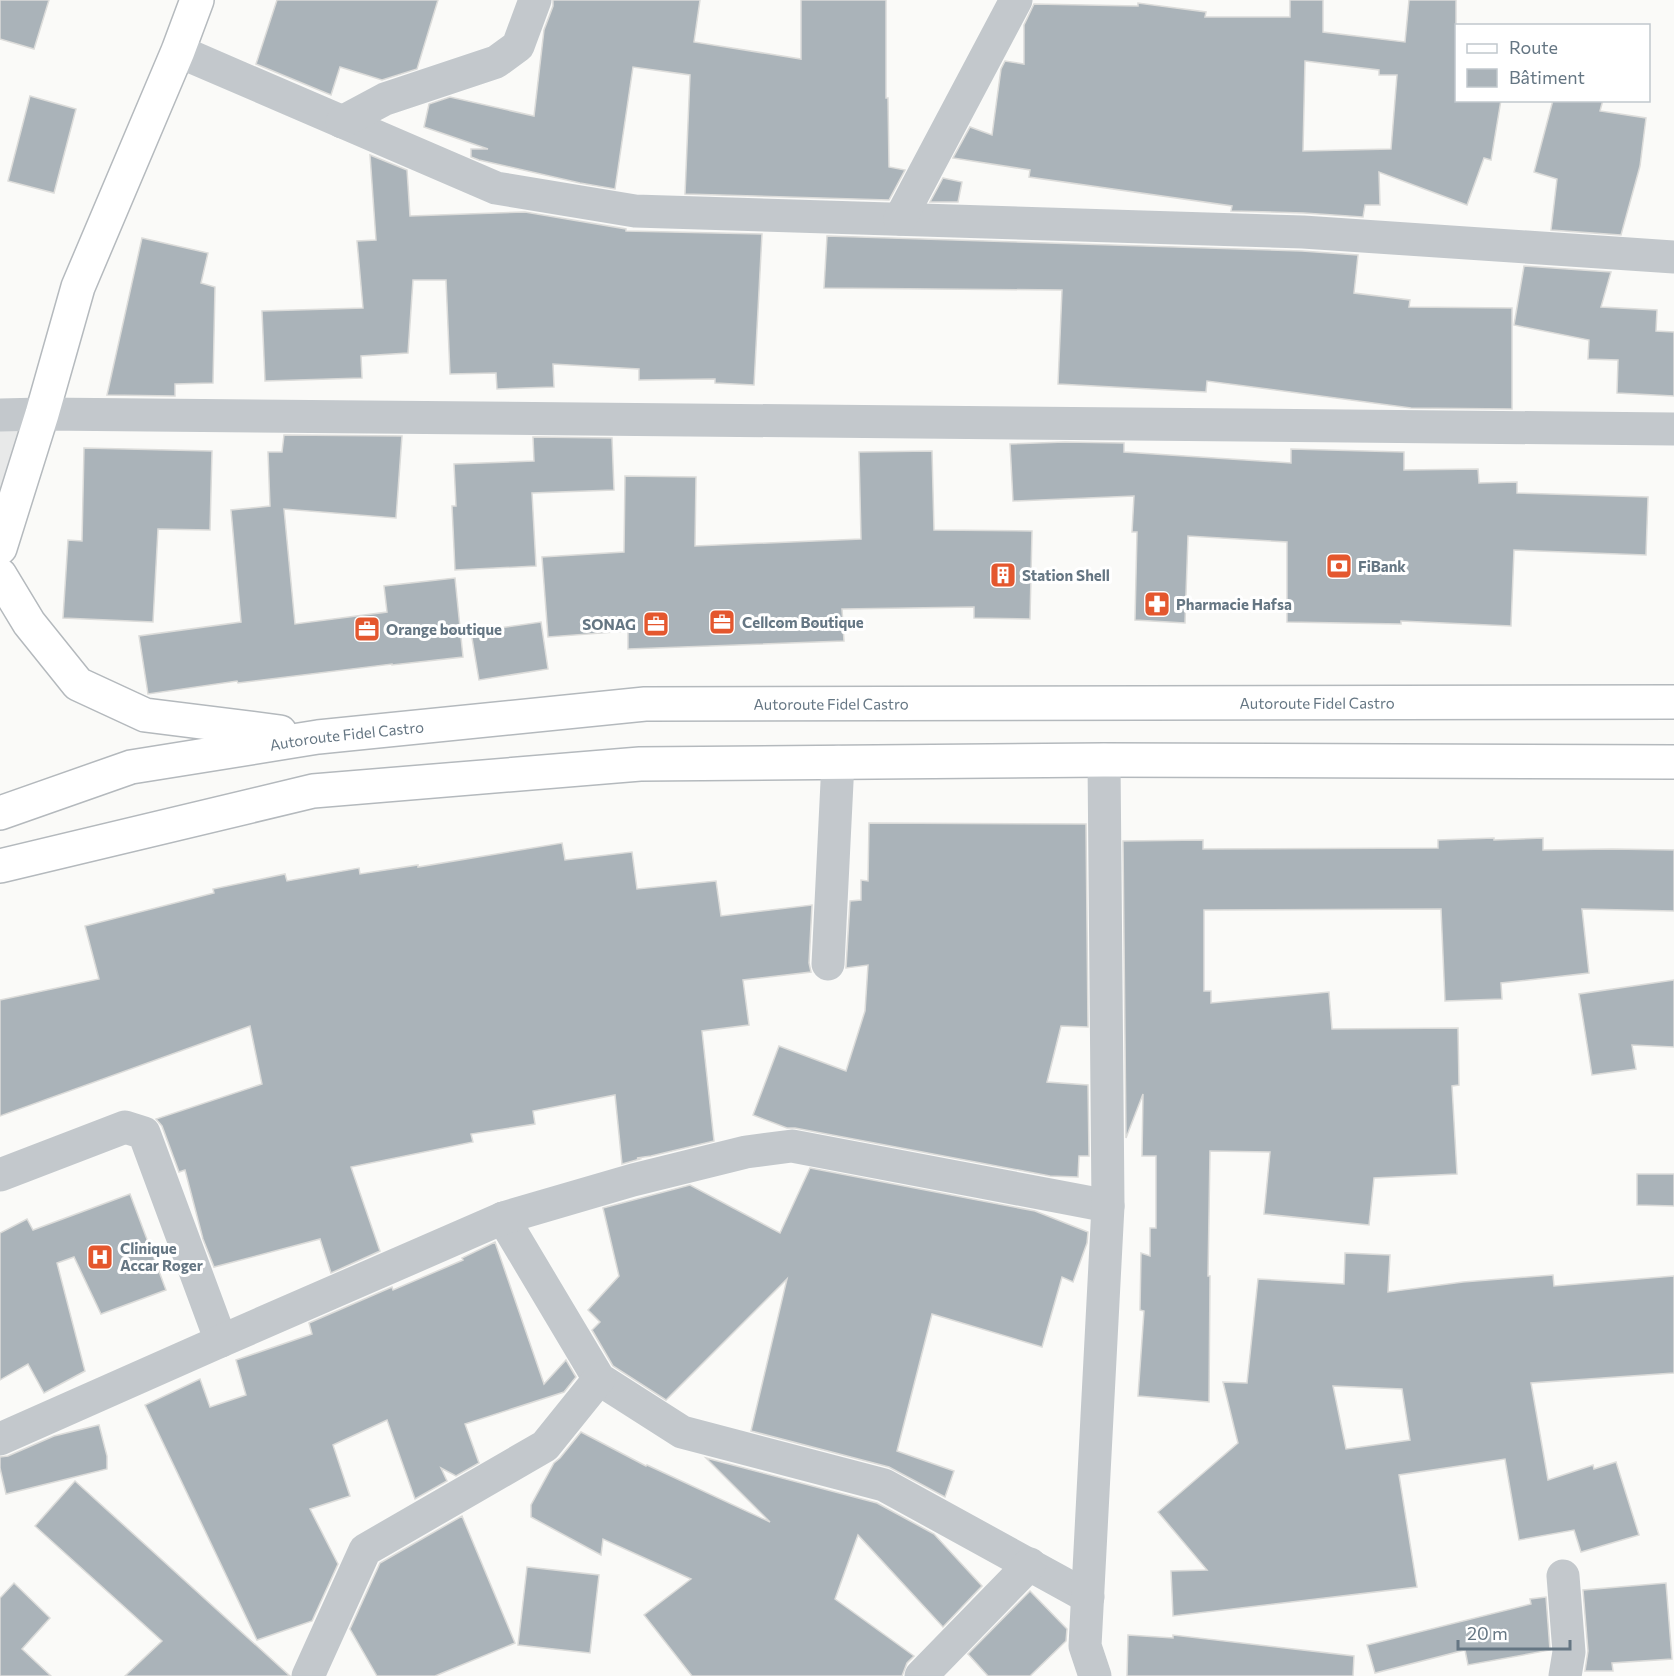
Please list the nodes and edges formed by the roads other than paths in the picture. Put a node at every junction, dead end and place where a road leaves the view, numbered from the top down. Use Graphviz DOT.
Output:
graph roads {
  1 [pos="197,0"];
  2 [pos="535,0"];
  3 [pos="1016,0"];
  4 [pos="178,51"];
  5 [pos="342,122"];
  6 [pos="900,219"];
  7 [pos="1674,257"];
  8 [pos="42,414"];
  9 [pos="0,415"];
  10 [pos="1674,429"];
  11 [pos="0,548"];
  12 [pos="0,575"];
  13 [pos="1674,702"];
  14 [pos="318,737"];
  15 [pos="1104,760"];
  16 [pos="838,762"];
  17 [pos="1674,762"];
  18 [pos="0,813"];
  19 [pos="0,866"];
  20 [pos="828,964"];
  21 [pos="0,1175"];
  22 [pos="1108,1206"];
  23 [pos="503,1218"];
  24 [pos="221,1341"];
  25 [pos="599,1379"];
  26 [pos="0,1439"];
  27 [pos="1030,1564"];
  28 [pos="1563,1576"];
  29 [pos="1088,1597"];
  30 [pos="308,1676"];
  31 [pos="921,1676"];
  32 [pos="1095,1676"];
  33 [pos="1566,1676"];
  1 -- 4 [label="main road"];
  2 -- 5 [label="street"];
  3 -- 6 [label="street"];
  4 -- 5 [label="street"];
  4 -- 8 [label="main road"];
  5 -- 6 [label="street"];
  6 -- 7 [label="street"];
  8 -- 9 [label="street"];
  8 -- 10 [label="street"];
  8 -- 11 [label="main road"];
  12 -- 14 [label="main road"];
  13 -- 14 [label="main road, Autoroute Fidel Castro"];
  14 -- 18 [label="main road, Autoroute Fidel Castro"];
  15 -- 16 [label="main road"];
  15 -- 17 [label="main road"];
  15 -- 22 [label="street"];
  16 -- 19 [label="main road"];
  16 -- 20 [label="street"];
  21 -- 24 [label="street"];
  22 -- 23 [label="street"];
  22 -- 29 [label="street"];
  23 -- 24 [label="street"];
  23 -- 25 [label="street"];
  24 -- 26 [label="street"];
  25 -- 27 [label="street"];
  25 -- 30 [label="street"];
  27 -- 29 [label="street"];
  27 -- 31 [label="street"];
  28 -- 33 [label="street"];
  29 -- 32 [label="street"];
}
